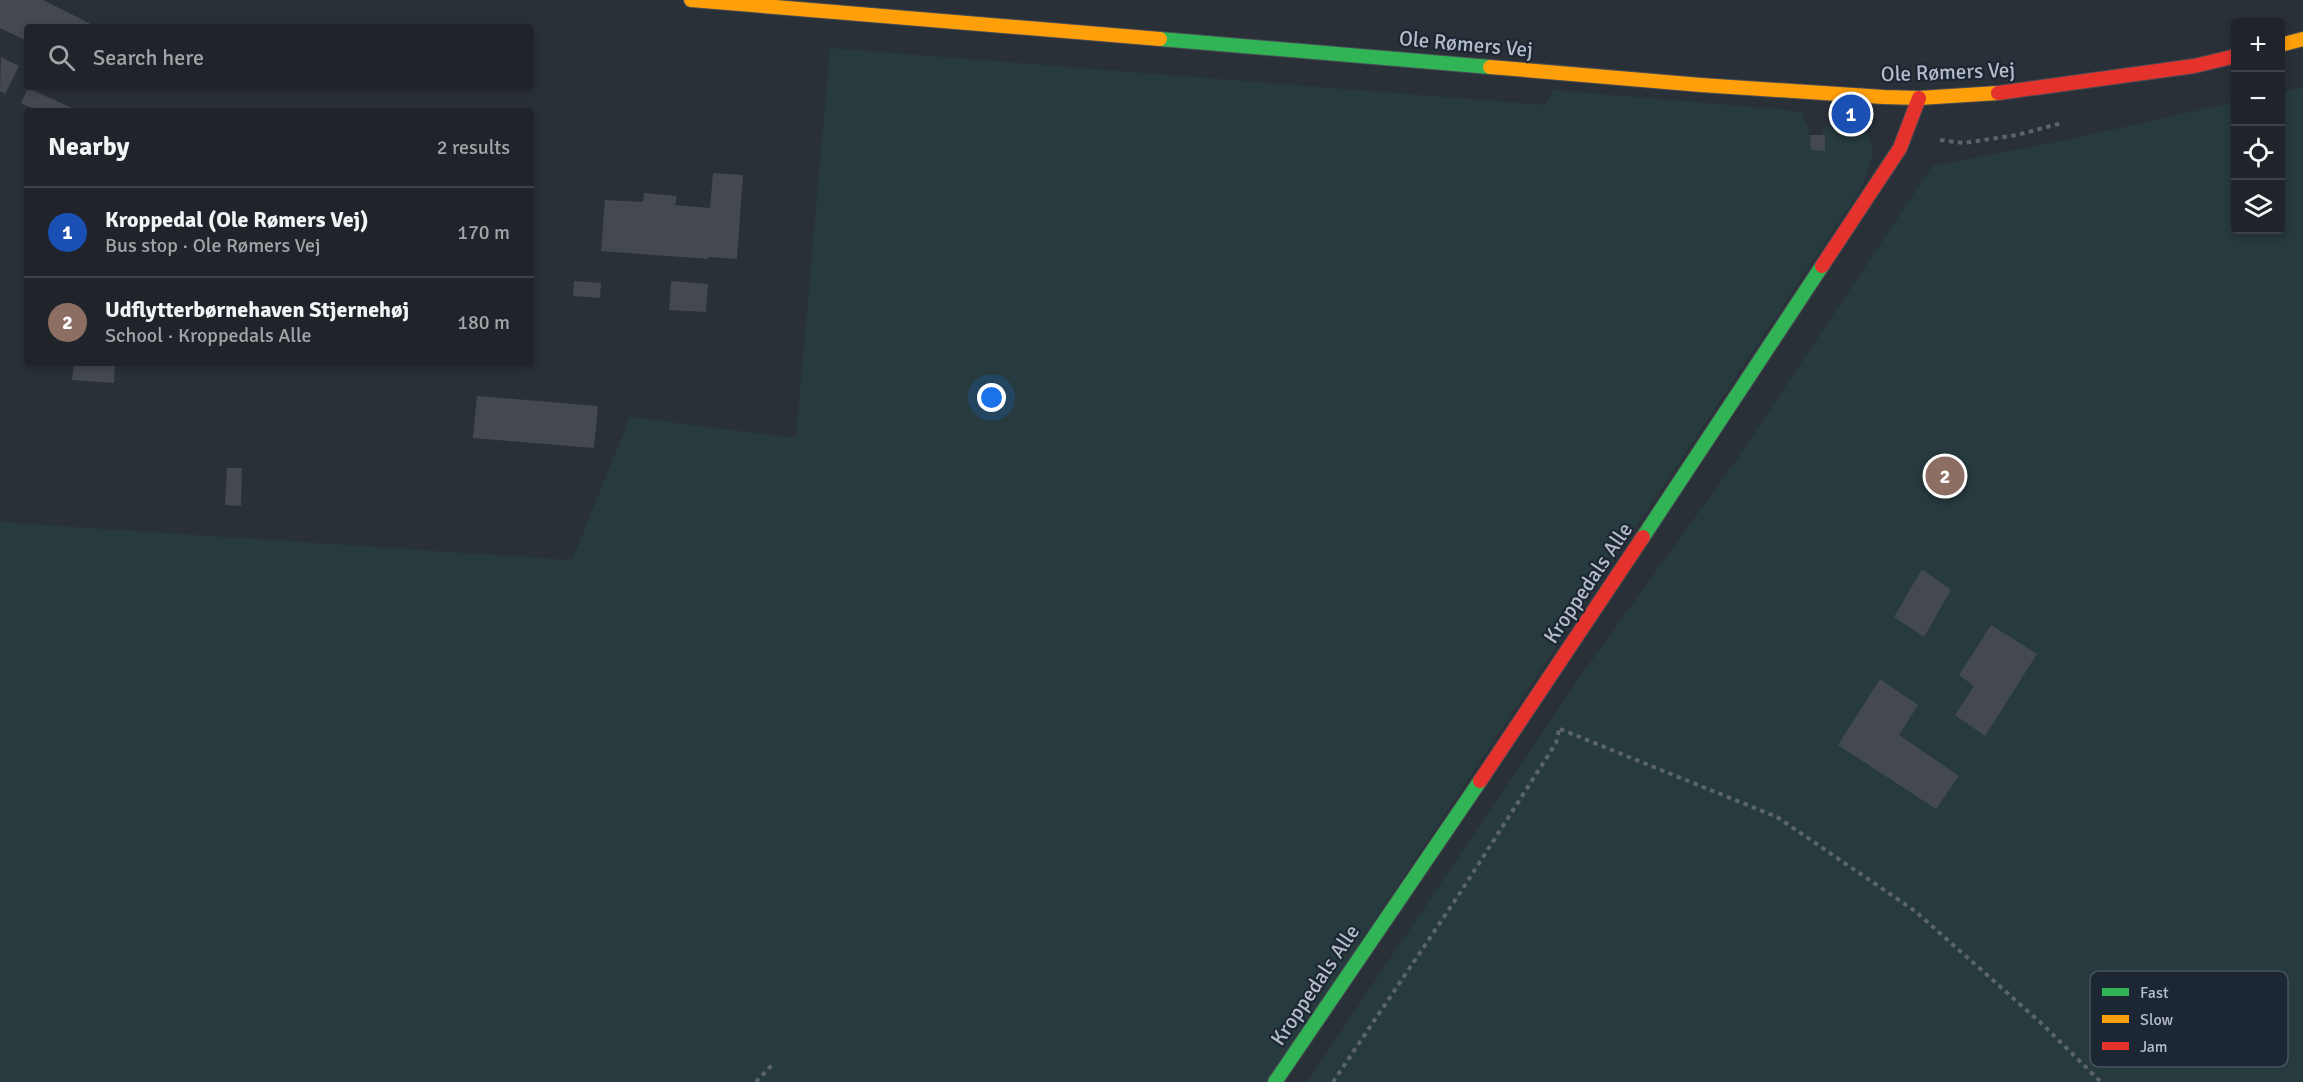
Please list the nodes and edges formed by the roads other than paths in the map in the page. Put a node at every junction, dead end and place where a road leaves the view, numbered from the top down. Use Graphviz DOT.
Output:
graph roads {
  1 [pos="691,0"];
  2 [pos="2303,39"];
  3 [pos="2285,44"];
  4 [pos="2231,57"];
  5 [pos="1919,98"];
  6 [pos="1275,1082"];
  1 -- 5 [label="street, Ole Rømers Vej"];
  2 -- 3 [label="street"];
  4 -- 5 [label="street, Ole Rømers Vej"];
  5 -- 6 [label="street, Kroppedals Alle"];
}
